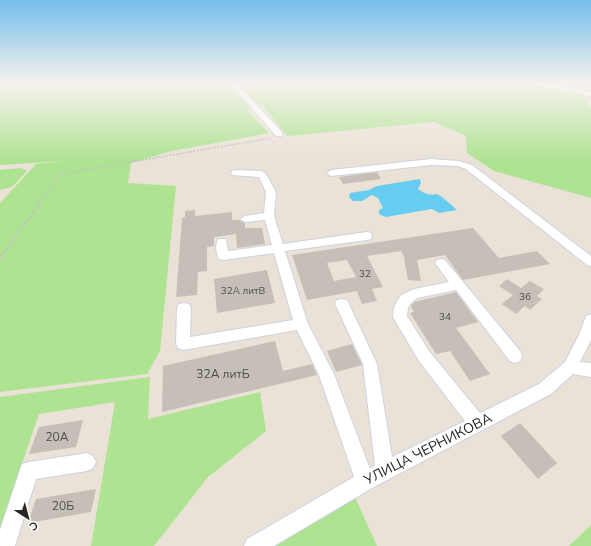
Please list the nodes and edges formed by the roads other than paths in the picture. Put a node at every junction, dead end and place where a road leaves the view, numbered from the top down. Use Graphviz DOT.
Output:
graph roads {
  1 [pos="258,109"];
  2 [pos="278,134"];
  3 [pos="235,173"];
  4 [pos="331,173"];
  5 [pos="269,216"];
  6 [pos="245,219"];
  7 [pos="367,236"];
  8 [pos="222,242"];
  9 [pos="278,249"];
  10 [pos="591,262"];
  11 [pos="441,263"];
  12 [pos="459,285"];
  13 [pos="342,304"];
  14 [pos="184,308"];
  15 [pos="301,324"];
  16 [pos="589,333"];
  17 [pos="515,356"];
  18 [pos="570,367"];
  19 [pos="591,370"];
  20 [pos="477,423"];
  21 [pos="88,462"];
  22 [pos="385,471"];
  23 [pos="365,481"];
  24 [pos="5,546"];
  25 [pos="254,546"];
  1 -- 2 [label="street"];
  3 -- 5 [label="street"];
  4 -- 10 [label="street"];
  5 -- 6 [label="street"];
  5 -- 9 [label="street"];
  7 -- 9 [label="street"];
  8 -- 9 [label="street"];
  9 -- 15 [label="street"];
  11 -- 12 [label="street"];
  12 -- 17 [label="street"];
  12 -- 20 [label="street"];
  13 -- 22 [label="street"];
  14 -- 15 [label="street"];
  15 -- 23 [label="street"];
  16 -- 18 [label="street, УЛИЦА ЧЕРНИКОВА"];
  18 -- 19 [label="street"];
  18 -- 20 [label="street, УЛИЦА ЧЕРНИКОВА"];
  20 -- 22 [label="street, УЛИЦА ЧЕРНИКОВА"];
  21 -- 24 [label="street"];
  22 -- 23 [label="street, УЛИЦА ЧЕРНИКОВА"];
  23 -- 25 [label="street, УЛИЦА ЧЕРНИКОВА"];
}
